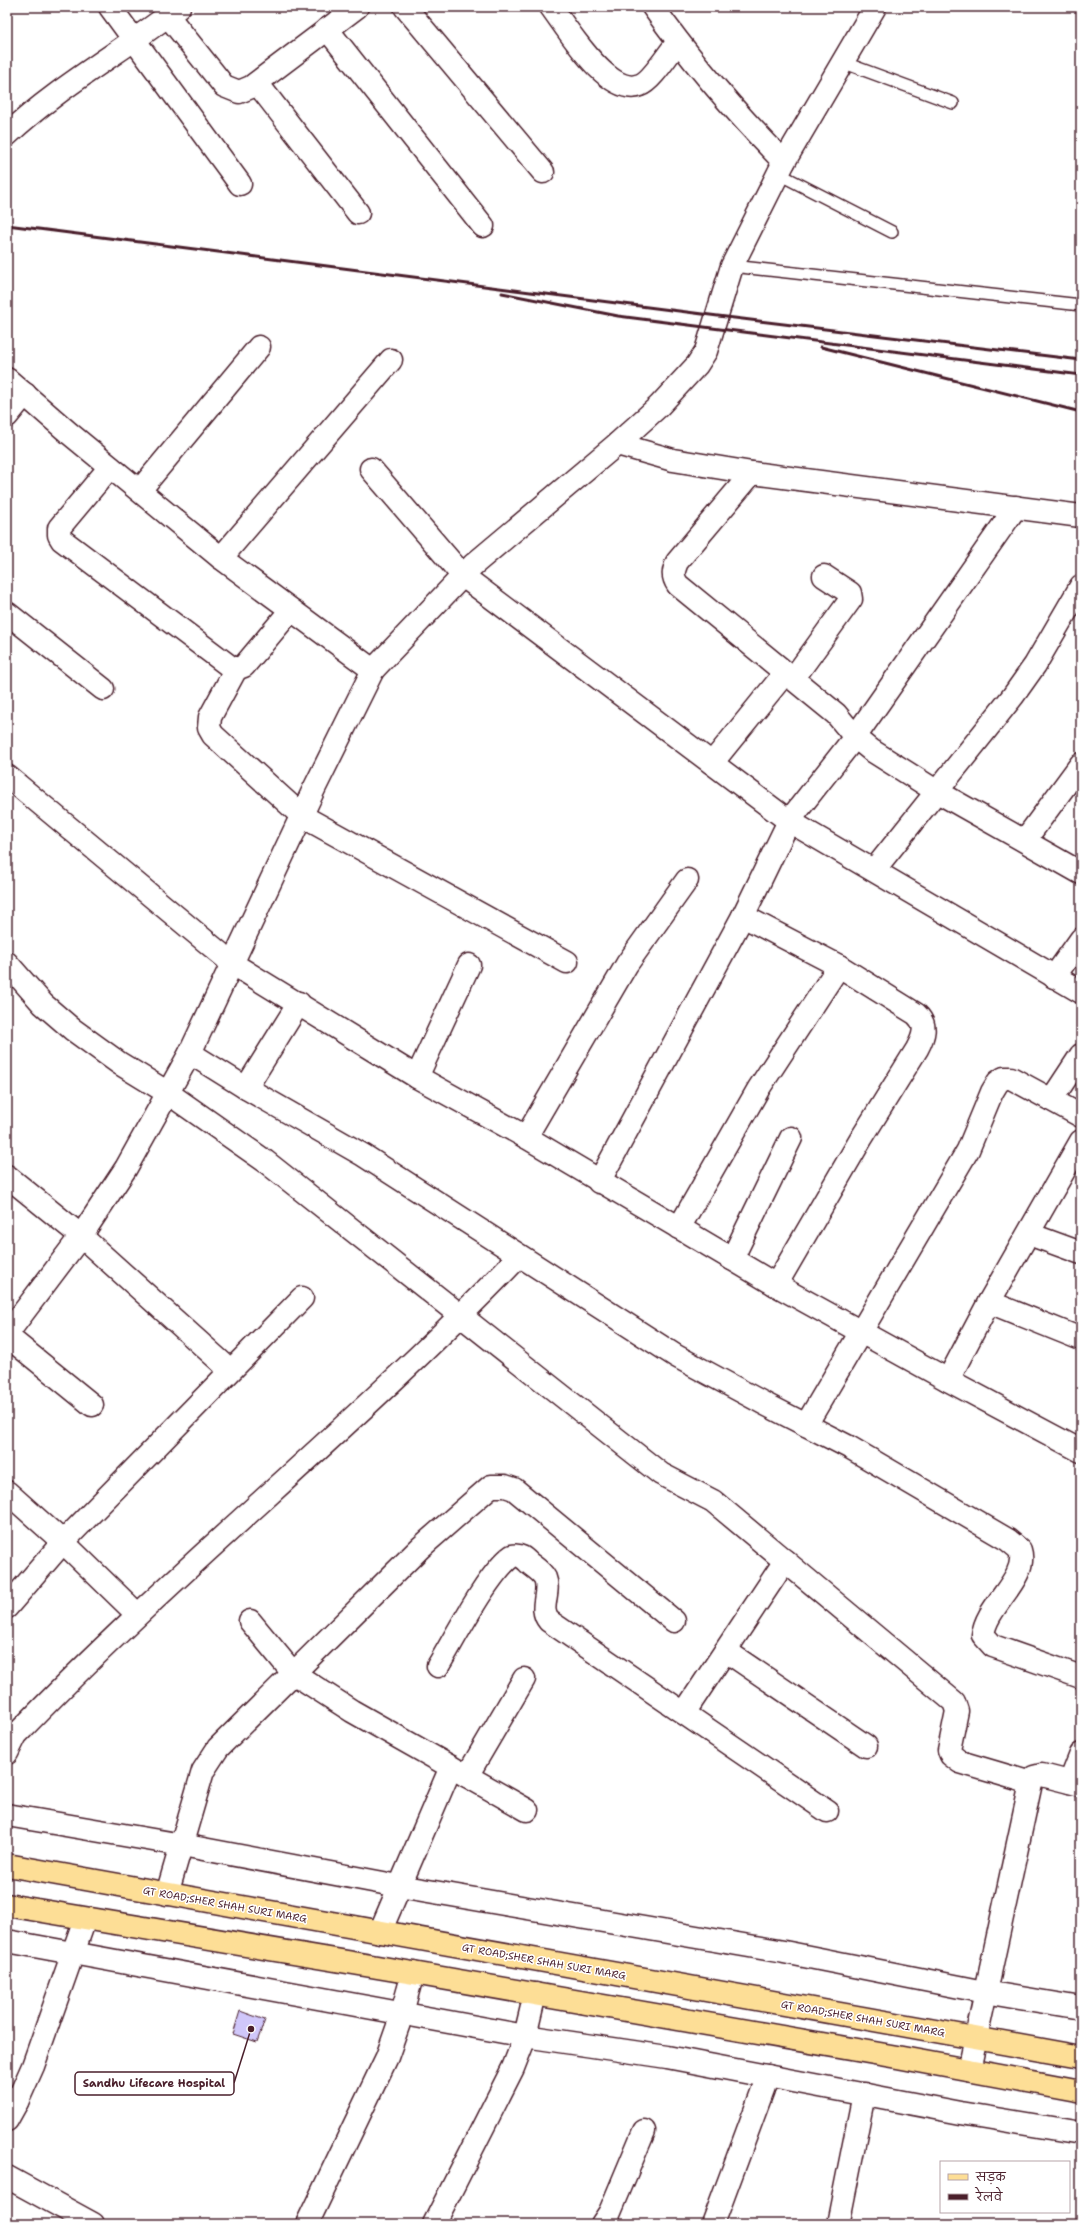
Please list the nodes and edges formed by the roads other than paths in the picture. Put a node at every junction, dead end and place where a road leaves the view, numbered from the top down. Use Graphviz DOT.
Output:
graph roads {
  1 [pos="110,7"];
  2 [pos="357,7"];
  3 [pos="405,7"];
  4 [pos="551,7"];
  5 [pos="653,7"];
  6 [pos="874,8"];
  7 [pos="173,11"];
  8 [pos="327,29"];
  9 [pos="134,41"];
  10 [pos="678,42"];
  11 [pos="842,62"];
  12 [pos="257,83"];
  13 [pos="953,103"];
  14 [pos="7,135"];
  15 [pos="781,168"];
  16 [pos="543,172"];
  17 [pos="240,184"];
  18 [pos="358,213"];
  19 [pos="483,226"];
  20 [pos="892,232"];
  21 [pos="732,266"];
  22 [pos="1081,305"];
  23 [pos="259,346"];
  24 [pos="391,360"];
  25 [pos="7,378"];
  26 [pos="25,394"];
  27 [pos="7,416"];
  28 [pos="617,444"];
  29 [pos="110,467"];
  30 [pos="371,469"];
  31 [pos="752,473"];
  32 [pos="140,490"];
  33 [pos="1016,507"];
  34 [pos="1081,516"];
  35 [pos="221,558"];
  36 [pos="463,576"];
  37 [pos="824,576"];
  38 [pos="1081,586"];
  39 [pos="291,610"];
  40 [pos="7,613"];
  41 [pos="236,669"];
  42 [pos="373,670"];
  43 [pos="789,676"];
  44 [pos="103,689"];
  45 [pos="854,738"];
  46 [pos="712,764"];
  47 [pos="1081,764"];
  48 [pos="7,776"];
  49 [pos="936,791"];
  50 [pos="302,816"];
  51 [pos="789,821"];
  52 [pos="1025,840"];
  53 [pos="874,870"];
  54 [pos="1081,873"];
  55 [pos="688,880"];
  56 [pos="743,916"];
  57 [pos="1081,939"];
  58 [pos="567,962"];
  59 [pos="7,963"];
  60 [pos="233,964"];
  61 [pos="469,965"];
  62 [pos="839,966"];
  63 [pos="1054,977"];
  64 [pos="1081,992"];
  65 [pos="299,1003"];
  66 [pos="190,1053"];
  67 [pos="1081,1055"];
  68 [pos="417,1077"];
  69 [pos="246,1088"];
  70 [pos="168,1093"];
  71 [pos="1052,1099"];
  72 [pos="1081,1116"];
  73 [pos="526,1137"];
  74 [pos="791,1138"];
  75 [pos="1081,1141"];
  76 [pos="7,1176"];
  77 [pos="599,1182"];
  78 [pos="680,1228"];
  79 [pos="1029,1234"];
  80 [pos="81,1236"];
  81 [pos="1081,1253"];
  82 [pos="519,1256"];
  83 [pos="732,1258"];
  84 [pos="776,1285"];
  85 [pos="302,1298"];
  86 [pos="989,1302"];
  87 [pos="461,1317"];
  88 [pos="862,1332"];
  89 [pos="7,1335"];
  90 [pos="1081,1339"];
  91 [pos="230,1370"];
  92 [pos="948,1380"];
  93 [pos="92,1405"];
  94 [pos="806,1425"];
  95 [pos="1081,1450"];
  96 [pos="7,1492"];
  97 [pos="63,1542"];
  98 [pos="785,1561"];
  99 [pos="7,1607"];
  100 [pos="137,1614"];
  101 [pos="250,1621"];
  102 [pos="674,1621"];
  103 [pos="726,1651"];
  104 [pos="438,1666"];
  105 [pos="294,1673"];
  106 [pos="1081,1677"];
  107 [pos="524,1679"];
  108 [pos="684,1713"];
  109 [pos="866,1746"];
  110 [pos="7,1753"];
  111 [pos="1081,1754"];
  112 [pos="459,1772"];
  113 [pos="1031,1783"];
  114 [pos="1076,1784"];
  115 [pos="527,1810"];
  116 [pos="827,1811"];
  117 [pos="7,1815"];
  118 [pos="182,1845"];
  119 [pos="7,1865"];
  120 [pos="399,1886"];
  121 [pos="167,1894"];
  122 [pos="7,1905"];
  123 [pos="85,1919"];
  124 [pos="380,1932"];
  125 [pos="7,1941"];
  126 [pos="74,1952"];
  127 [pos="413,1973"];
  128 [pos="985,1992"];
  129 [pos="535,1994"];
  130 [pos="1081,2008"];
  131 [pos="402,2012"];
  132 [pos="525,2036"];
  133 [pos="975,2038"];
  134 [pos="1081,2057"];
  135 [pos="969,2070"];
  136 [pos="768,2076"];
  137 [pos="1081,2092"];
  138 [pos="864,2094"];
  139 [pos="10,2106"];
  140 [pos="644,2131"];
  141 [pos="1081,2133"];
  142 [pos="7,2177"];
  143 [pos="93,2224"];
  144 [pos="306,2224"];
  145 [pos="434,2224"];
  146 [pos="602,2224"];
  147 [pos="713,2224"];
  148 [pos="838,2224"];
  1 -- 9 [label="street"];
  2 -- 8 [label="street"];
  3 -- 16 [label="street"];
  4 -- 10 [label="street"];
  5 -- 10 [label="street"];
  6 -- 11 [label="street"];
  7 -- 9 [label="street"];
  7 -- 12 [label="street"];
  8 -- 12 [label="street"];
  8 -- 19 [label="street"];
  9 -- 14 [label="street"];
  9 -- 17 [label="street"];
  10 -- 15 [label="street"];
  11 -- 13 [label="lane"];
  11 -- 15 [label="street"];
  12 -- 18 [label="street"];
  15 -- 20 [label="lane"];
  15 -- 21 [label="street"];
  21 -- 22 [label="lane"];
  21 -- 28 [label="street"];
  23 -- 32 [label="street"];
  24 -- 35 [label="street"];
  25 -- 26 [label="street"];
  26 -- 27 [label="street"];
  26 -- 29 [label="street"];
  28 -- 31 [label="street"];
  28 -- 36 [label="street"];
  29 -- 32 [label="street"];
  29 -- 41 [label="street"];
  30 -- 36 [label="street"];
  31 -- 33 [label="street"];
  31 -- 43 [label="street"];
  32 -- 35 [label="street"];
  33 -- 34 [label="street"];
  33 -- 45 [label="street"];
  35 -- 39 [label="street"];
  36 -- 42 [label="street"];
  36 -- 46 [label="street"];
  37 -- 43 [label="street"];
  38 -- 49 [label="street"];
  39 -- 41 [label="street"];
  39 -- 42 [label="street"];
  40 -- 44 [label="street"];
  41 -- 50 [label="street"];
  42 -- 50 [label="street"];
  43 -- 45 [label="street"];
  43 -- 46 [label="street"];
  45 -- 49 [label="street"];
  45 -- 51 [label="street"];
  46 -- 51 [label="street"];
  47 -- 52 [label="street"];
  48 -- 60 [label="street"];
  49 -- 52 [label="street"];
  49 -- 53 [label="street"];
  50 -- 58 [label="street"];
  50 -- 60 [label="street"];
  51 -- 53 [label="street"];
  51 -- 56 [label="street"];
  52 -- 54 [label="street"];
  53 -- 63 [label="street"];
  55 -- 73 [label="street"];
  56 -- 62 [label="street"];
  56 -- 77 [label="street"];
  57 -- 63 [label="street"];
  59 -- 70 [label="street"];
  60 -- 65 [label="street"];
  60 -- 66 [label="street"];
  61 -- 68 [label="street"];
  62 -- 78 [label="street"];
  62 -- 84 [label="street"];
  63 -- 64 [label="street"];
  65 -- 68 [label="street"];
  65 -- 69 [label="street"];
  66 -- 69 [label="street"];
  66 -- 70 [label="street"];
  67 -- 71 [label="street"];
  68 -- 73 [label="street"];
  69 -- 82 [label="street"];
  70 -- 80 [label="street"];
  70 -- 87 [label="street"];
  71 -- 72 [label="street"];
  71 -- 88 [label="street"];
  73 -- 77 [label="street"];
  74 -- 83 [label="street"];
  75 -- 79 [label="street"];
  76 -- 80 [label="street"];
  77 -- 78 [label="street"];
  78 -- 83 [label="street"];
  79 -- 81 [label="street"];
  79 -- 86 [label="street"];
  80 -- 89 [label="street"];
  80 -- 91 [label="street"];
  82 -- 87 [label="street"];
  82 -- 94 [label="street"];
  83 -- 84 [label="street"];
  84 -- 88 [label="street"];
  85 -- 91 [label="street"];
  86 -- 90 [label="street"];
  86 -- 92 [label="street"];
  87 -- 98 [label="street"];
  87 -- 100 [label="street"];
  88 -- 92 [label="street"];
  88 -- 94 [label="street"];
  89 -- 93 [label="street"];
  91 -- 97 [label="street"];
  92 -- 95 [label="street"];
  94 -- 106 [label="street"];
  96 -- 97 [label="street"];
  97 -- 99 [label="street"];
  97 -- 100 [label="street"];
  98 -- 103 [label="street"];
  98 -- 113 [label="street"];
  100 -- 110 [label="street"];
  101 -- 105 [label="street"];
  102 -- 105 [label="street"];
  103 -- 108 [label="street"];
  103 -- 109 [label="street"];
  104 -- 108 [label="street"];
  105 -- 112 [label="street"];
  105 -- 118 [label="street"];
  107 -- 112 [label="street"];
  108 -- 116 [label="street"];
  111 -- 114 [label="street"];
  112 -- 115 [label="street"];
  112 -- 120 [label="street"];
  113 -- 114 [label="street"];
  113 -- 128 [label="street"];
  117 -- 118 [label="street"];
  118 -- 120 [label="street"];
  118 -- 121 [label="street"];
  119 -- 121 [label="main road, GT ROAD;SHER SHAH SURI MARG"];
  120 -- 124 [label="street"];
  120 -- 128 [label="street"];
  121 -- 124 [label="main road, GT ROAD;SHER SHAH SURI MARG"];
  122 -- 123 [label="main road"];
  123 -- 126 [label="street"];
  123 -- 127 [label="main road"];
  124 -- 133 [label="main road, GT ROAD;SHER SHAH SURI MARG"];
  125 -- 126 [label="street"];
  126 -- 131 [label="street"];
  126 -- 139 [label="street"];
  127 -- 129 [label="main road"];
  127 -- 131 [label="street"];
  128 -- 130 [label="street"];
  128 -- 133 [label="street"];
  129 -- 132 [label="street"];
  129 -- 135 [label="main road"];
  131 -- 132 [label="street"];
  131 -- 144 [label="street"];
  132 -- 136 [label="street"];
  132 -- 145 [label="street"];
  133 -- 134 [label="main road, GT ROAD;SHER SHAH SURI MARG"];
  133 -- 135 [label="street"];
  135 -- 137 [label="main road"];
  136 -- 138 [label="street"];
  136 -- 147 [label="street"];
  138 -- 141 [label="street"];
  138 -- 148 [label="street"];
  140 -- 146 [label="street"];
  142 -- 143 [label="street"];
}
